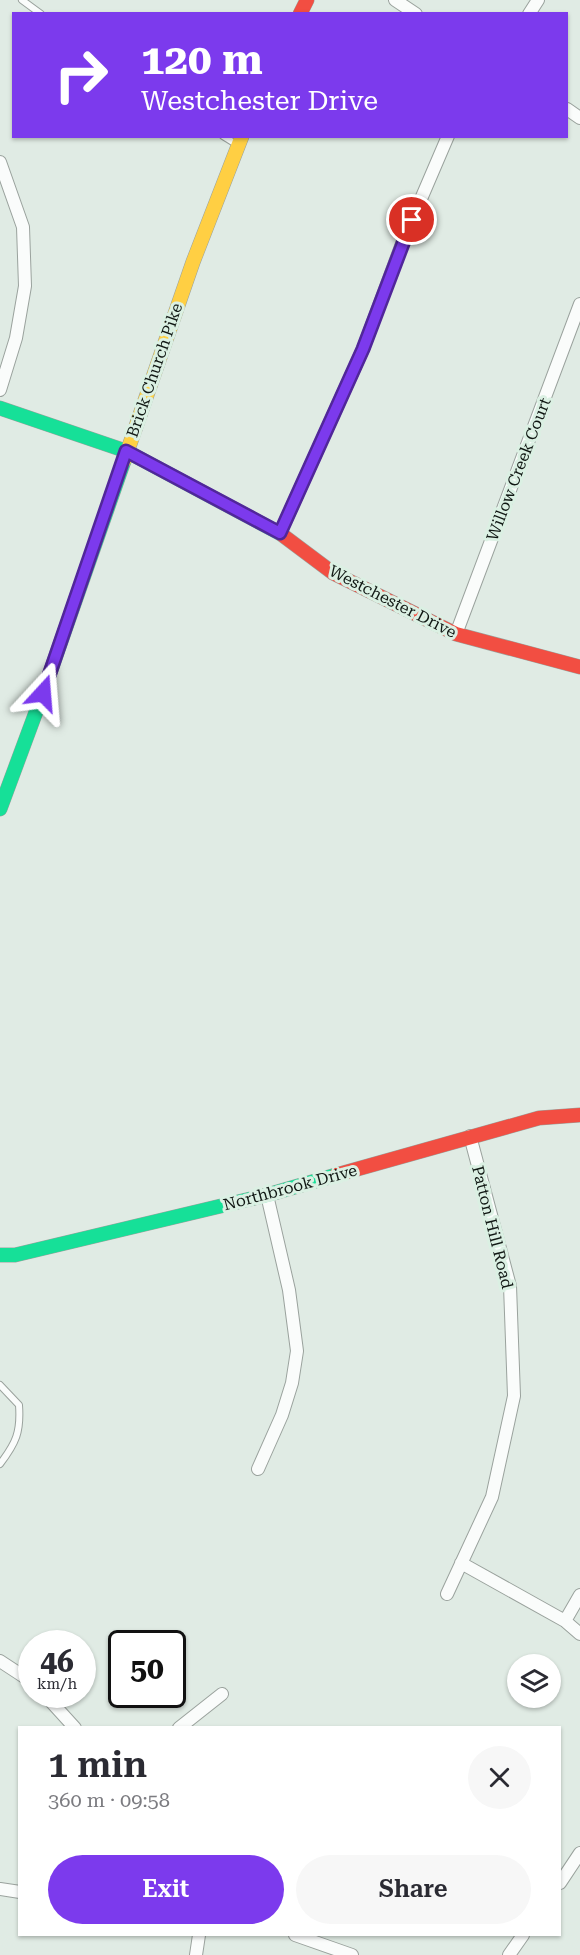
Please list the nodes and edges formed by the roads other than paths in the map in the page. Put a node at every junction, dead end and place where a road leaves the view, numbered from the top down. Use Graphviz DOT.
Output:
graph roads {
  1 [pos="22,0"];
  2 [pos="395,0"];
  3 [pos="38,12"];
  4 [pos="413,12"];
  5 [pos="447,138"];
  6 [pos="240,141"];
  7 [pos="0,162"];
  8 [pos="580,304"];
  9 [pos="0,390"];
  10 [pos="0,408"];
  11 [pos="126,451"];
  12 [pos="280,533"];
  13 [pos="456,634"];
  14 [pos="580,667"];
  15 [pos="0,809"];
  16 [pos="580,1115"];
  17 [pos="470,1136"];
  18 [pos="267,1195"];
  19 [pos="0,1255"];
  20 [pos="0,1385"];
  21 [pos="0,1464"];
  22 [pos="258,1468"];
  23 [pos="461,1563"];
  24 [pos="447,1594"];
  25 [pos="580,1595"];
  26 [pos="565,1621"];
  27 [pos="580,1634"];
  28 [pos="0,1661"];
  29 [pos="18,1673"];
  30 [pos="222,1694"];
  31 [pos="57,1708"];
  32 [pos="73,1726"];
  33 [pos="182,1726"];
  34 [pos="580,1853"];
  35 [pos="561,1882"];
  36 [pos="0,1889"];
  37 [pos="18,1892"];
  38 [pos="199,1936"];
  39 [pos="301,1936"];
  40 [pos="522,1936"];
  41 [pos="196,1955"];
  42 [pos="352,1955"];
  43 [pos="509,1955"];
  1 -- 3 [label="lane"];
  2 -- 4 [label="street"];
  5 -- 12 [label="street"];
  6 -- 11 [label="street, Brick Church Pike"];
  7 -- 9 [label="street"];
  8 -- 13 [label="street, Willow Creek Court"];
  10 -- 11 [label="street, Westchester Drive"];
  11 -- 12 [label="street, Westchester Drive"];
  11 -- 15 [label="street, Brick Church Pike"];
  12 -- 13 [label="street, Westchester Drive"];
  13 -- 14 [label="street, Westchester Drive"];
  16 -- 17 [label="street, Northbrook Drive"];
  17 -- 18 [label="street, Northbrook Drive"];
  17 -- 23 [label="street, Patton Hill Road"];
  18 -- 19 [label="street, Northbrook Drive"];
  18 -- 22 [label="street"];
  20 -- 21 [label="lane"];
  23 -- 24 [label="street, Patton Hill Road"];
  23 -- 26 [label="street"];
  25 -- 26 [label="street"];
  26 -- 27 [label="street"];
  28 -- 29 [label="street"];
  30 -- 33 [label="street"];
  31 -- 32 [label="street"];
  34 -- 35 [label="street"];
  36 -- 37 [label="street"];
  38 -- 41 [label="street"];
  39 -- 42 [label="street"];
  40 -- 43 [label="street"];
}
